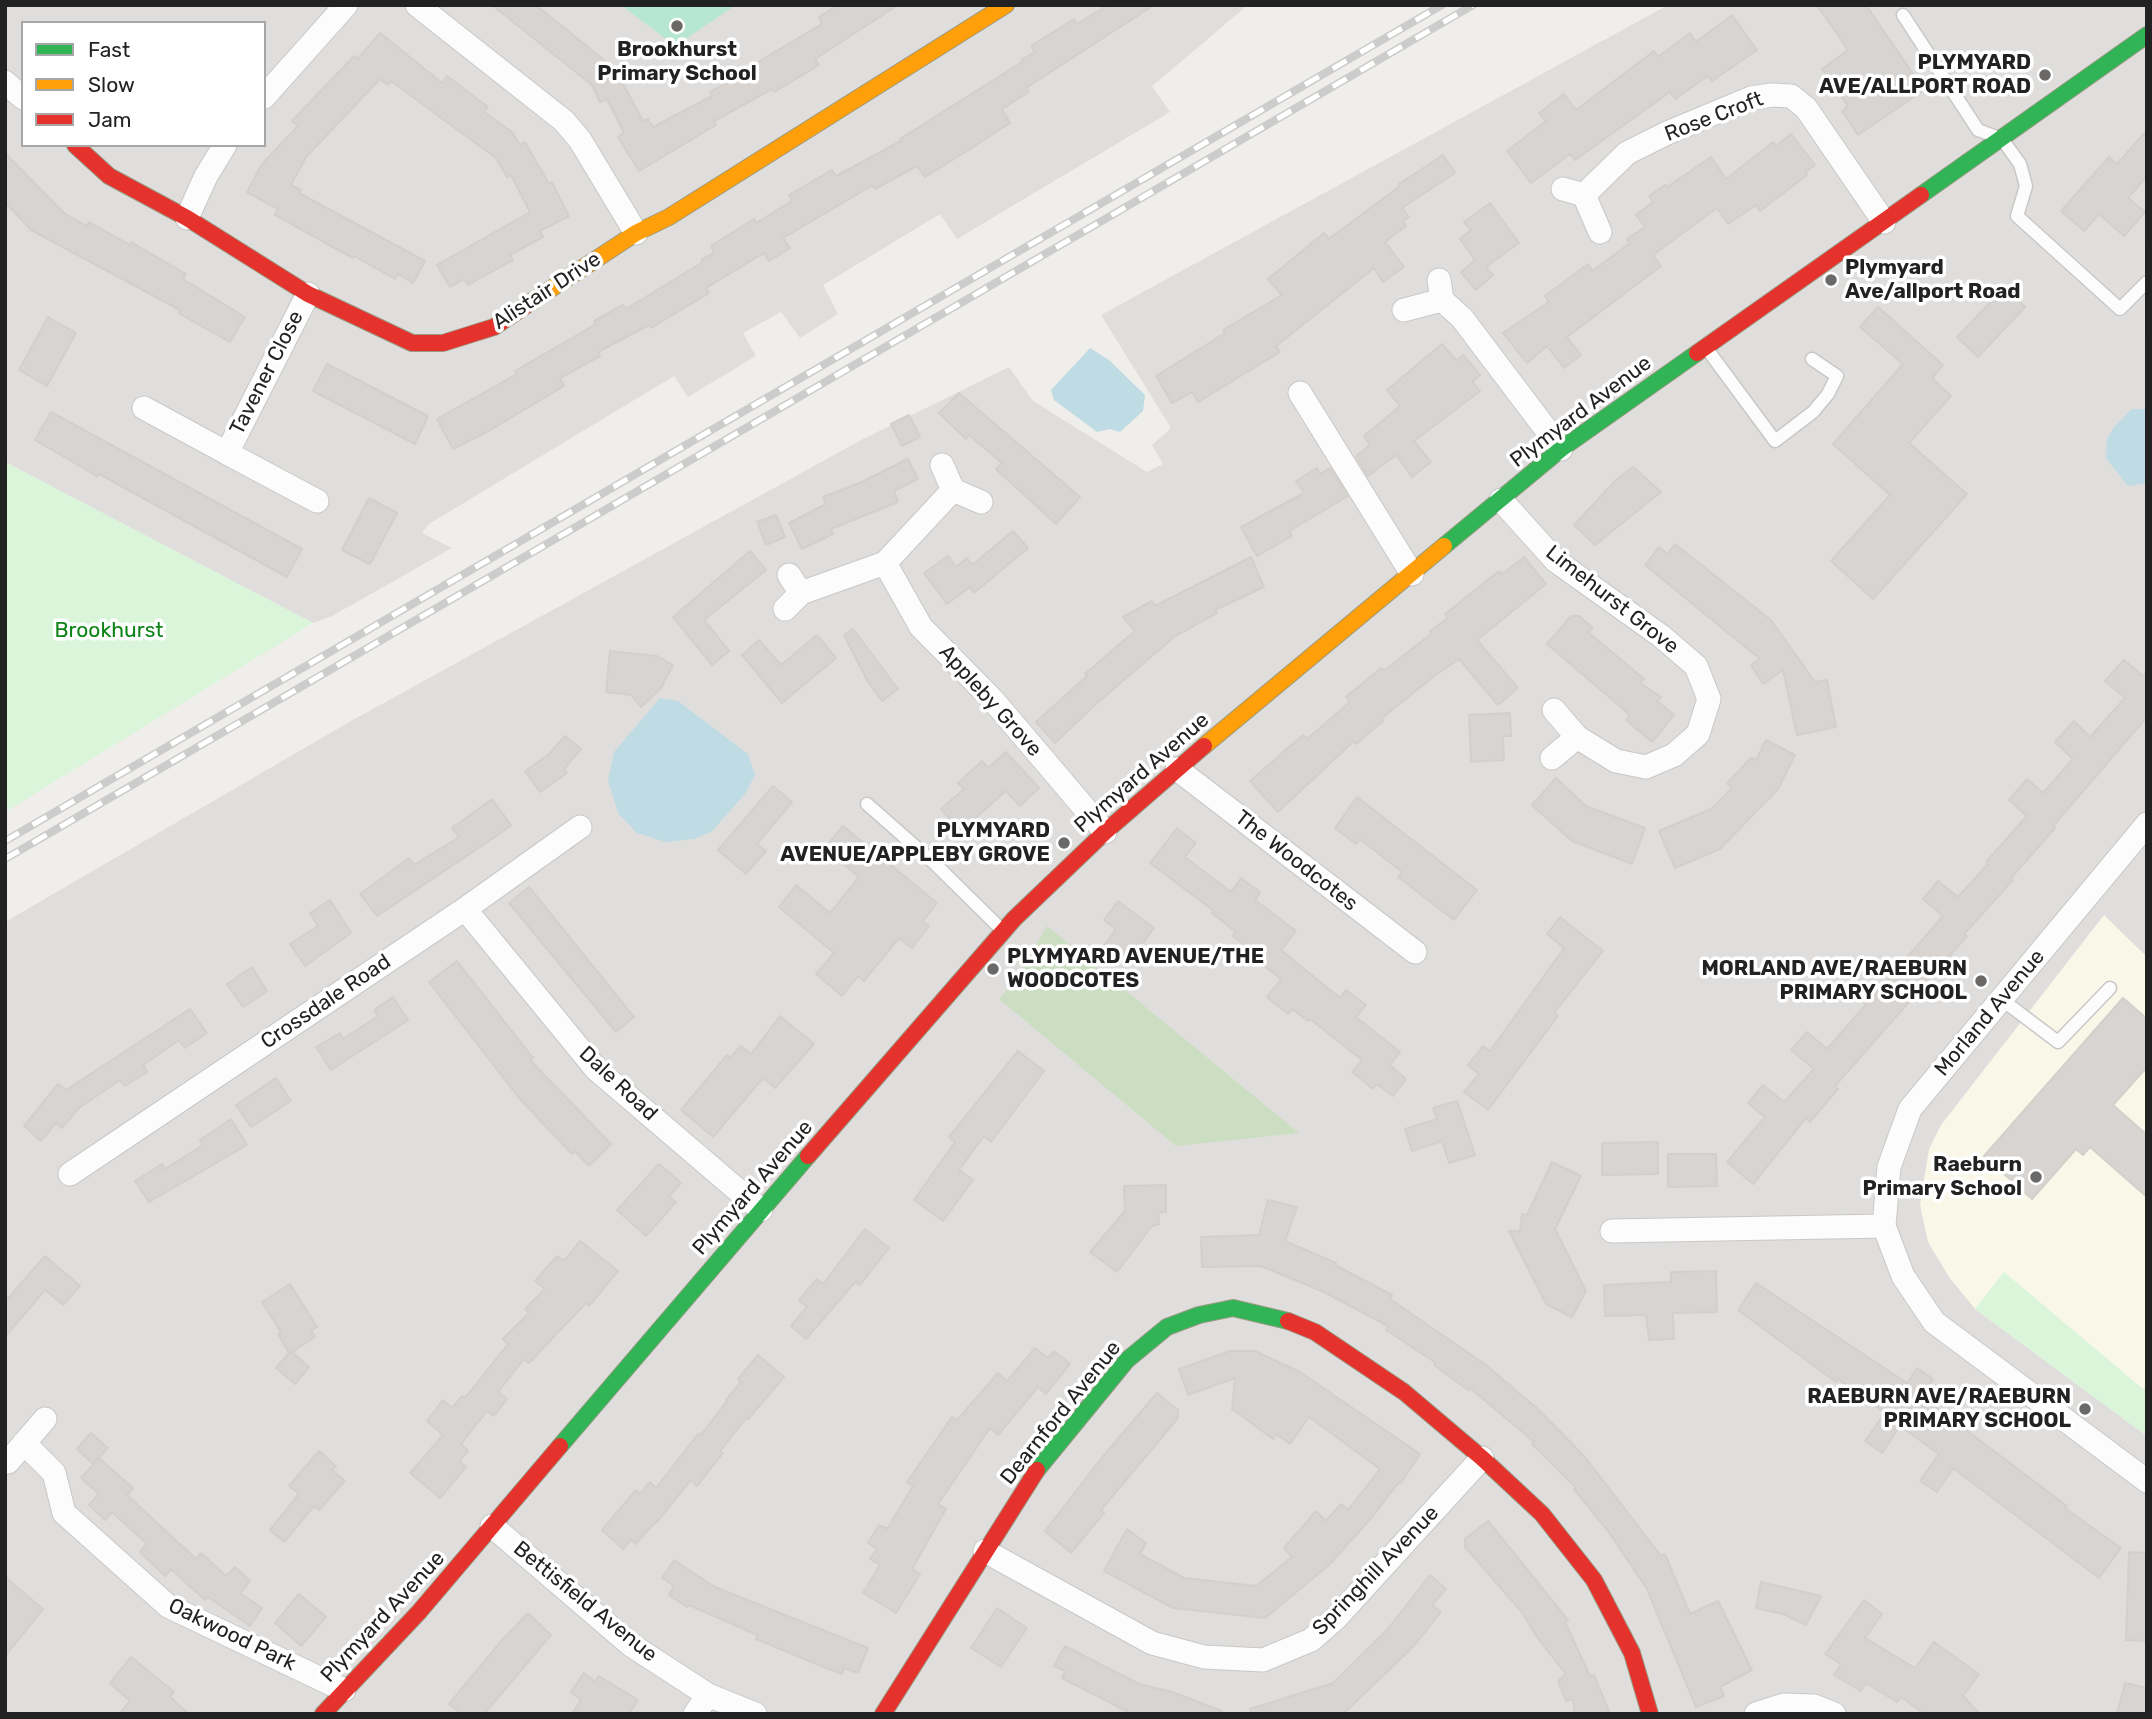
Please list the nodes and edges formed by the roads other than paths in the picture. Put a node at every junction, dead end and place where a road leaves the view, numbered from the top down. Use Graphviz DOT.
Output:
graph roads {
  1 [pos="346,5"];
  2 [pos="416,5"];
  3 [pos="1006,5"];
  4 [pos="1903,15"];
  5 [pos="2147,35"];
  6 [pos="5,82"];
  7 [pos="266,95"];
  8 [pos="21,96"];
  9 [pos="2002,139"];
  10 [pos="77,147"];
  11 [pos="224,147"];
  12 [pos="187,218"];
  13 [pos="1884,222"];
  14 [pos="1600,232"];
  15 [pos="636,233"];
  16 [pos="2147,282"];
  17 [pos="307,294"];
  18 [pos="1404,310"];
  19 [pos="1704,346"];
  20 [pos="1812,359"];
  21 [pos="1300,393"];
  22 [pos="144,408"];
  23 [pos="1561,449"];
  24 [pos="227,453"];
  25 [pos="942,465"];
  26 [pos="953,490"];
  27 [pos="1502,500"];
  28 [pos="317,501"];
  29 [pos="981,502"];
  30 [pos="885,563"];
  31 [pos="1412,574"];
  32 [pos="792,592"];
  33 [pos="1554,710"];
  34 [pos="1577,737"];
  35 [pos="1552,758"];
  36 [pos="1177,769"];
  37 [pos="867,804"];
  38 [pos="2147,824"];
  39 [pos="580,827"];
  40 [pos="1105,832"];
  41 [pos="465,909"];
  42 [pos="1003,932"];
  43 [pos="1415,952"];
  44 [pos="2110,988"];
  45 [pos="2001,999"];
  46 [pos="71,1174"];
  47 [pos="761,1210"];
  48 [pos="1884,1226"];
  49 [pos="1612,1231"];
  50 [pos="45,1419"];
  51 [pos="24,1443"];
  52 [pos="1482,1458"];
  53 [pos="8,1462"];
  54 [pos="2147,1482"];
  55 [pos="492,1526"];
  56 [pos="985,1550"];
  57 [pos="344,1690"];
  58 [pos="701,1704"];
  59 [pos="323,1714"];
  60 [pos="755,1714"];
  61 [pos="883,1714"];
  62 [pos="1650,1714"];
  63 [pos="1756,1714"];
  64 [pos="1834,1714"];
  1 -- 7 [label="street"];
  2 -- 15 [label="street"];
  3 -- 15 [label="street, Alistair Drive"];
  4 -- 9 [label="lane"];
  5 -- 9 [label="street, Plymyard Avenue"];
  6 -- 8 [label="street"];
  9 -- 13 [label="street, Plymyard Avenue"];
  9 -- 16 [label="lane"];
  10 -- 12 [label="street, Alistair Drive"];
  11 -- 12 [label="street"];
  12 -- 17 [label="street, Alistair Drive"];
  13 -- 14 [label="street, Rose Croft"];
  13 -- 19 [label="street, Plymyard Avenue"];
  15 -- 17 [label="street, Alistair Drive"];
  17 -- 24 [label="street, Tavener Close"];
  18 -- 23 [label="street"];
  19 -- 20 [label="lane"];
  19 -- 23 [label="street, Plymyard Avenue"];
  21 -- 31 [label="street"];
  22 -- 24 [label="street, Tavener Close"];
  23 -- 27 [label="street, Plymyard Avenue"];
  24 -- 28 [label="street, Tavener Close"];
  25 -- 26 [label="street"];
  26 -- 29 [label="street"];
  26 -- 30 [label="street"];
  27 -- 31 [label="street, Plymyard Avenue"];
  27 -- 34 [label="street, Limehurst Grove"];
  30 -- 32 [label="street"];
  30 -- 40 [label="street, Appleby Grove"];
  31 -- 36 [label="street, Plymyard Avenue"];
  33 -- 34 [label="street, Limehurst Grove"];
  34 -- 35 [label="street"];
  36 -- 40 [label="street, Plymyard Avenue"];
  36 -- 43 [label="street, The Woodcotes"];
  37 -- 42 [label="lane"];
  38 -- 45 [label="street, Morland Avenue"];
  39 -- 41 [label="street, Crossdale Road"];
  40 -- 42 [label="street, Plymyard Avenue"];
  41 -- 46 [label="street, Crossdale Road"];
  41 -- 47 [label="street, Dale Road"];
  42 -- 47 [label="street, Plymyard Avenue"];
  44 -- 45 [label="lane"];
  45 -- 48 [label="street, Morland Avenue"];
  47 -- 55 [label="street, Plymyard Avenue"];
  48 -- 49 [label="street"];
  48 -- 54 [label="street, Morland Avenue"];
  50 -- 51 [label="street"];
  51 -- 53 [label="street"];
  51 -- 57 [label="street, Oakwood Park"];
  52 -- 56 [label="street, Springhill Avenue"];
  52 -- 56 [label="street, Dearnford Avenue"];
  52 -- 62 [label="street, Dearnford Avenue"];
  55 -- 57 [label="street, Plymyard Avenue"];
  55 -- 58 [label="street, Bettisfield Avenue"];
  56 -- 61 [label="street, Dearnford Avenue"];
  57 -- 59 [label="street, Plymyard Avenue"];
  58 -- 60 [label="street, Bettisfield Avenue"];
  63 -- 64 [label="street"];
}
